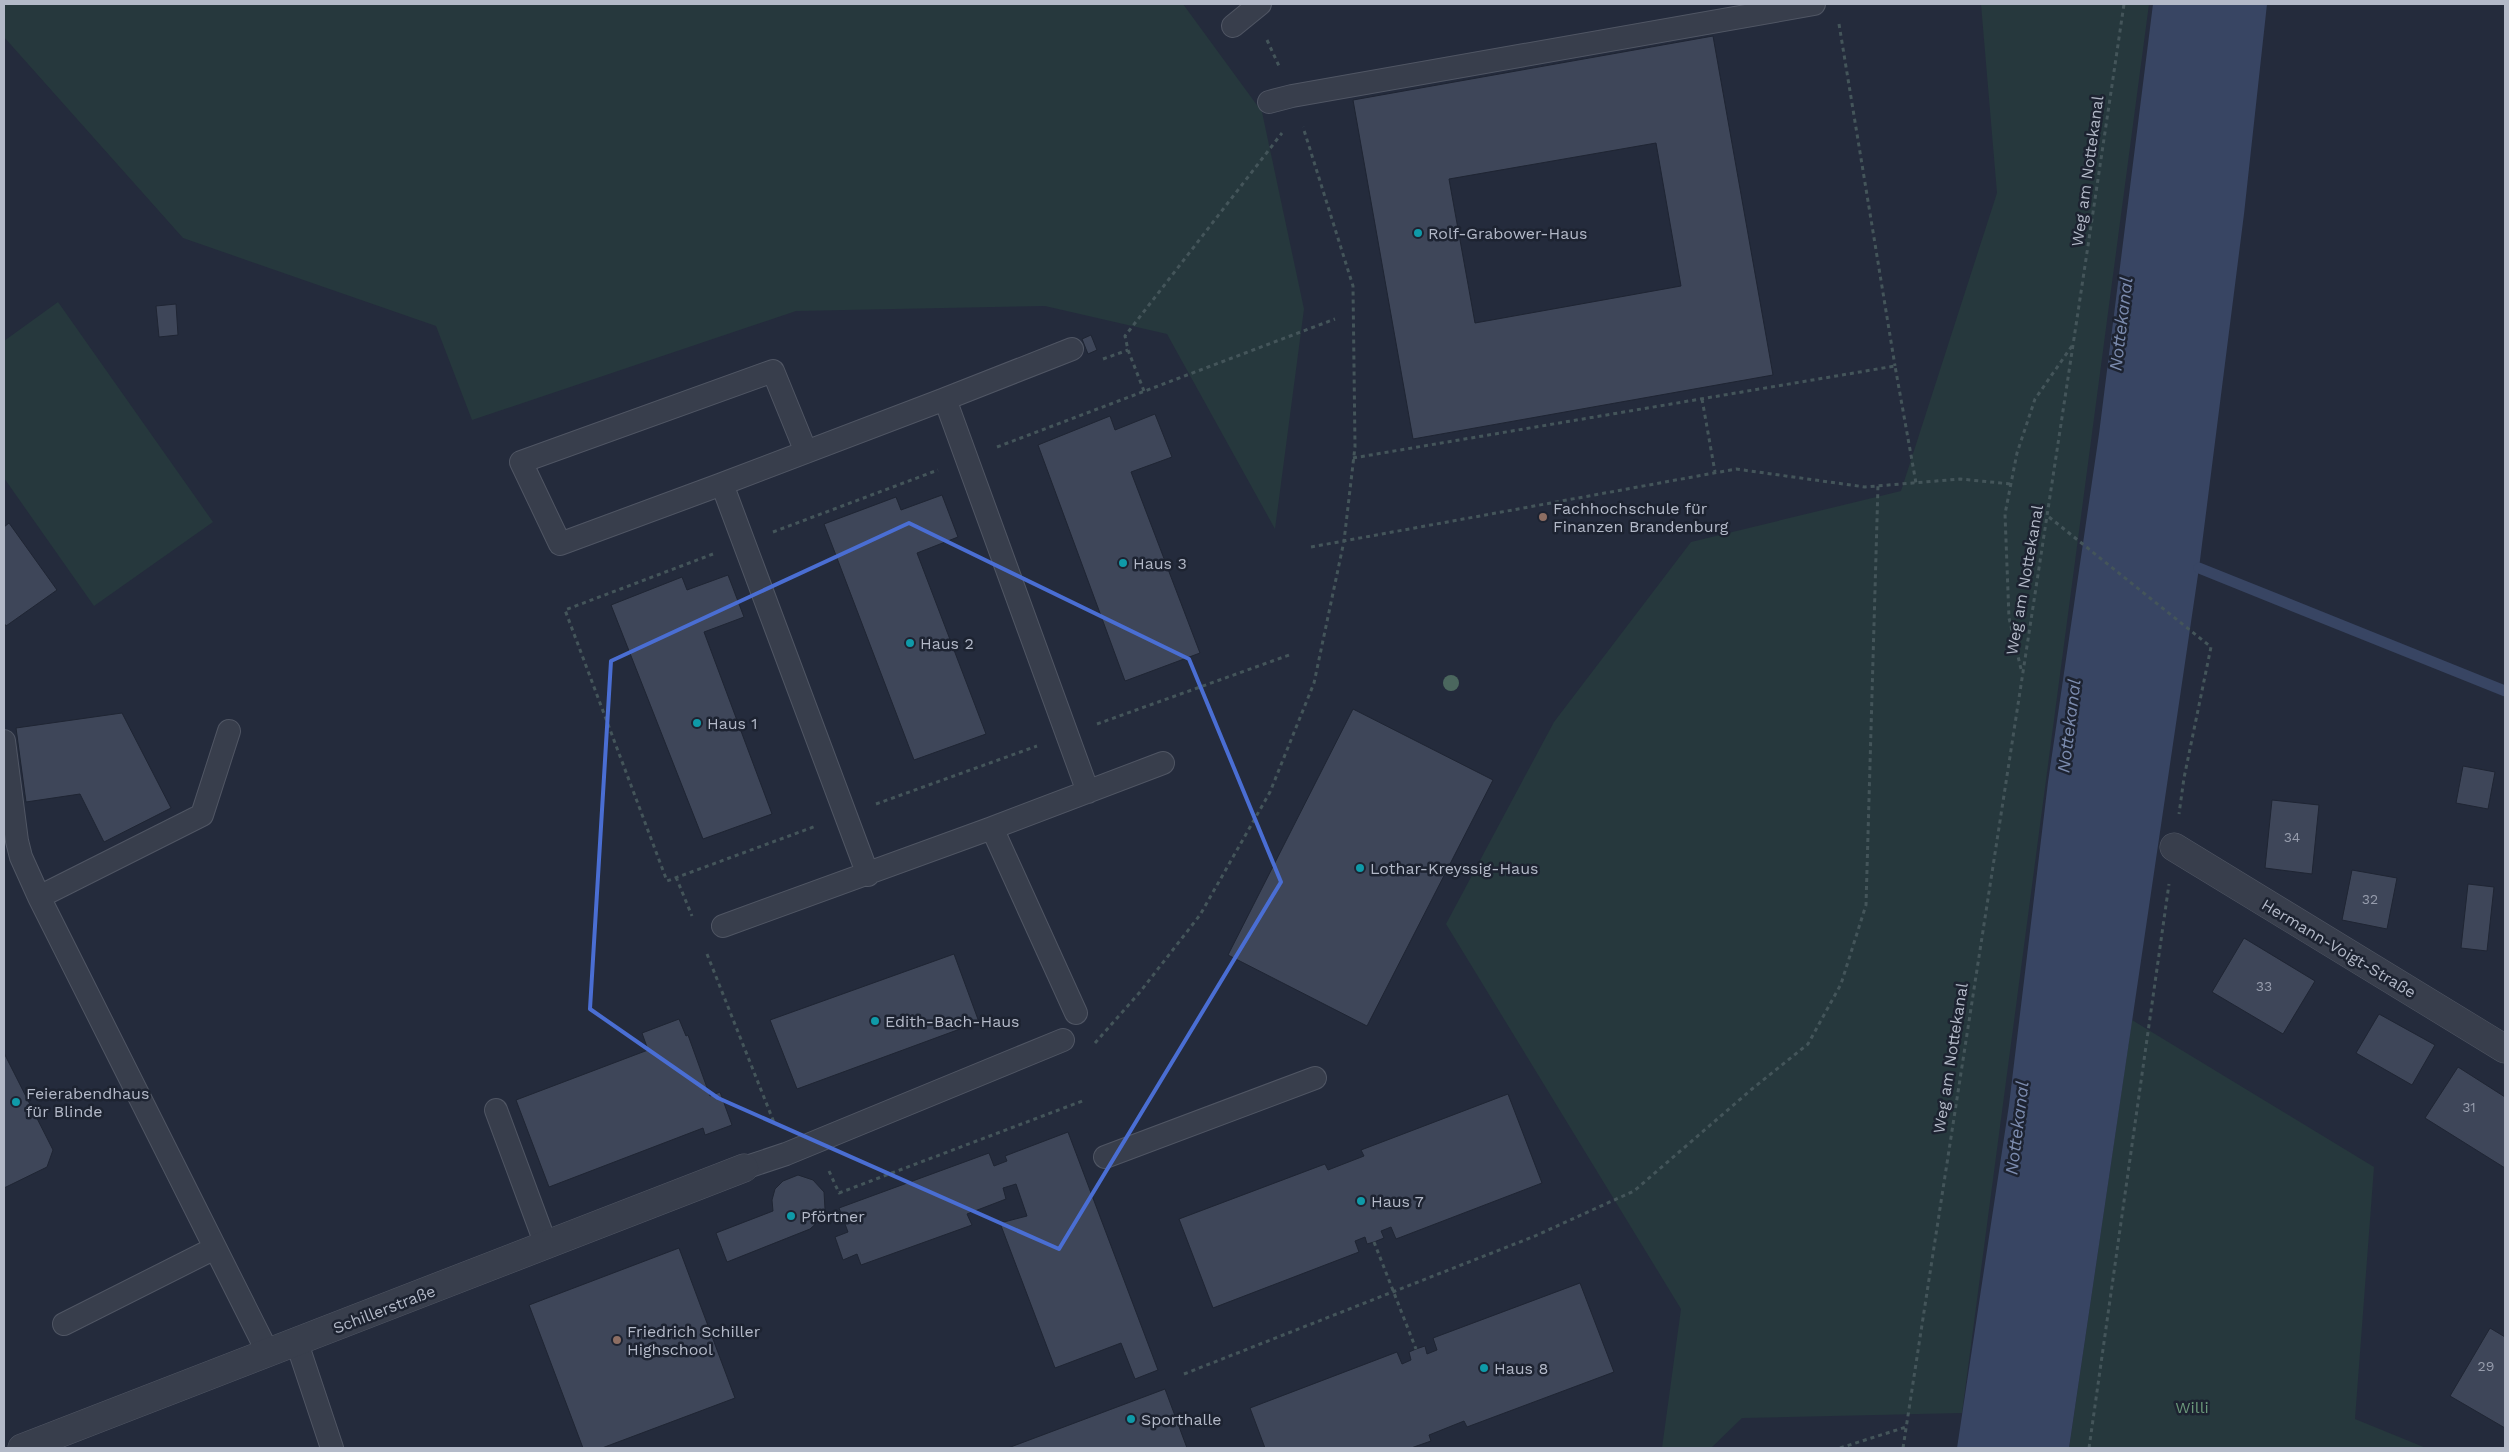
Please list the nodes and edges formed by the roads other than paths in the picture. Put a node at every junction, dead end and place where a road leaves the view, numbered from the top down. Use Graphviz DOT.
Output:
graph roads {
  1 [pos="1814,4"];
  2 [pos="1256,7"];
  3 [pos="1233,26"];
  4 [pos="1269,102"];
  5 [pos="1072,349"];
  6 [pos="945,399"];
  7 [pos="806,452"];
  8 [pos="722,484"];
  9 [pos="229,732"];
  10 [pos="4,741"];
  11 [pos="1163,764"];
  12 [pos="1088,792"];
  13 [pos="992,828"];
  14 [pos="2174,847"];
  15 [pos="868,874"];
  16 [pos="39,897"];
  17 [pos="723,926"];
  18 [pos="1076,1013"];
  19 [pos="1063,1040"];
  20 [pos="2505,1049"];
  21 [pos="1315,1078"];
  22 [pos="496,1110"];
  23 [pos="1106,1157"];
  24 [pos="744,1168"];
  25 [pos="546,1245"];
  26 [pos="215,1248"];
  27 [pos="64,1324"];
  28 [pos="297,1342"];
  29 [pos="268,1353"];
  30 [pos="22,1448"];
  31 [pos="332,1448"];
  1 -- 4 [label="lane"];
  2 -- 3 [label="lane"];
  5 -- 6 [label="lane"];
  6 -- 7 [label="lane"];
  6 -- 12 [label="lane"];
  7 -- 8 [label="lane"];
  7 -- 8 [label="lane"];
  8 -- 15 [label="lane"];
  9 -- 16 [label="lane"];
  10 -- 16 [label="lane"];
  11 -- 12 [label="lane"];
  12 -- 13 [label="lane"];
  13 -- 15 [label="lane"];
  13 -- 18 [label="lane"];
  14 -- 20 [label="street, Hermann-Voigt-Straße"];
  15 -- 17 [label="lane"];
  16 -- 26 [label="lane"];
  19 -- 24 [label="lane"];
  21 -- 23 [label="lane"];
  22 -- 25 [label="lane"];
  24 -- 25 [label="street, Schillerstraße"];
  25 -- 28 [label="street, Schillerstraße"];
  26 -- 27 [label="lane"];
  26 -- 29 [label="lane"];
  28 -- 29 [label="street, Schillerstraße"];
  28 -- 31 [label="lane"];
  29 -- 30 [label="street, Schillerstraße"];
}
